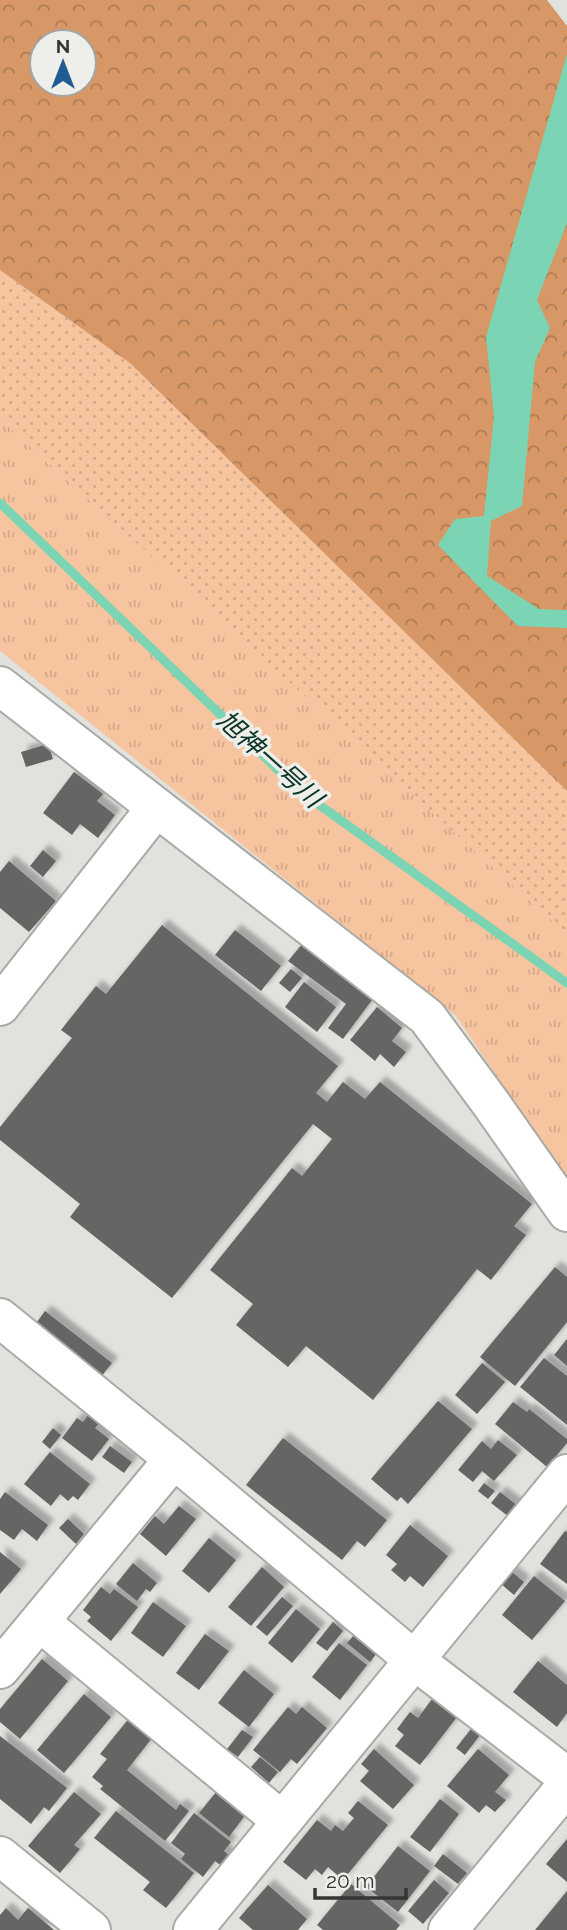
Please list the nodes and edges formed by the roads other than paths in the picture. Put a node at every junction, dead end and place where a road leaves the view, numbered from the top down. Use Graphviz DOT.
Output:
graph roads {
  1 [pos="0,687"];
  2 [pos="156,808"];
  3 [pos="0,1006"];
  4 [pos="567,1212"];
  5 [pos="0,1318"];
  6 [pos="174,1459"];
  7 [pos="567,1474"];
  8 [pos="40,1622"];
  9 [pos="413,1659"];
  10 [pos="0,1669"];
  11 [pos="567,1777"];
  12 [pos="567,1785"];
  13 [pos="281,1821"];
  14 [pos="0,1856"];
  15 [pos="90,1930"];
  16 [pos="193,1930"];
  17 [pos="448,1930"];
  1 -- 2 [label="street"];
  2 -- 3 [label="street"];
  2 -- 4 [label="street"];
  5 -- 6 [label="street"];
  6 -- 8 [label="street"];
  6 -- 9 [label="street"];
  7 -- 9 [label="street"];
  8 -- 10 [label="street"];
  8 -- 13 [label="street"];
  9 -- 11 [label="street"];
  9 -- 13 [label="street"];
  12 -- 17 [label="street"];
  13 -- 16 [label="street"];
  14 -- 15 [label="street"];
}
